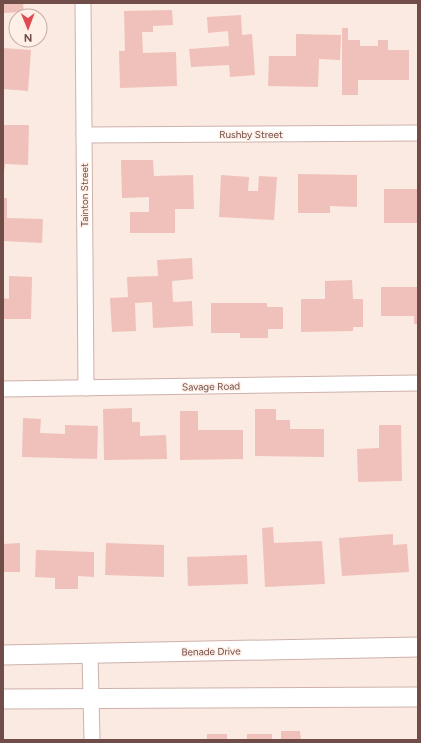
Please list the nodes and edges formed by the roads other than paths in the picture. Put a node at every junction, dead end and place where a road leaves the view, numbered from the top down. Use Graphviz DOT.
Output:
graph roads {
  1 [pos="83,3"];
  2 [pos="418,134"];
  3 [pos="84,136"];
  4 [pos="418,383"];
  5 [pos="86,388"];
  6 [pos="3,389"];
  7 [pos="418,647"];
  8 [pos="90,654"];
  9 [pos="3,655"];
  10 [pos="418,697"];
  11 [pos="92,698"];
  12 [pos="3,699"];
  13 [pos="92,740"];
  1 -- 3 [label="street, Tainton Street"];
  2 -- 3 [label="street, Rushby Street"];
  3 -- 5 [label="street, Tainton Street"];
  4 -- 5 [label="street, Savage Road"];
  5 -- 6 [label="street, Savage Road"];
  7 -- 8 [label="street, Benade Drive"];
  8 -- 9 [label="street, Benade Drive"];
  8 -- 11 [label="street"];
  10 -- 11 [label="street"];
  11 -- 12 [label="street"];
  11 -- 13 [label="street"];
}
